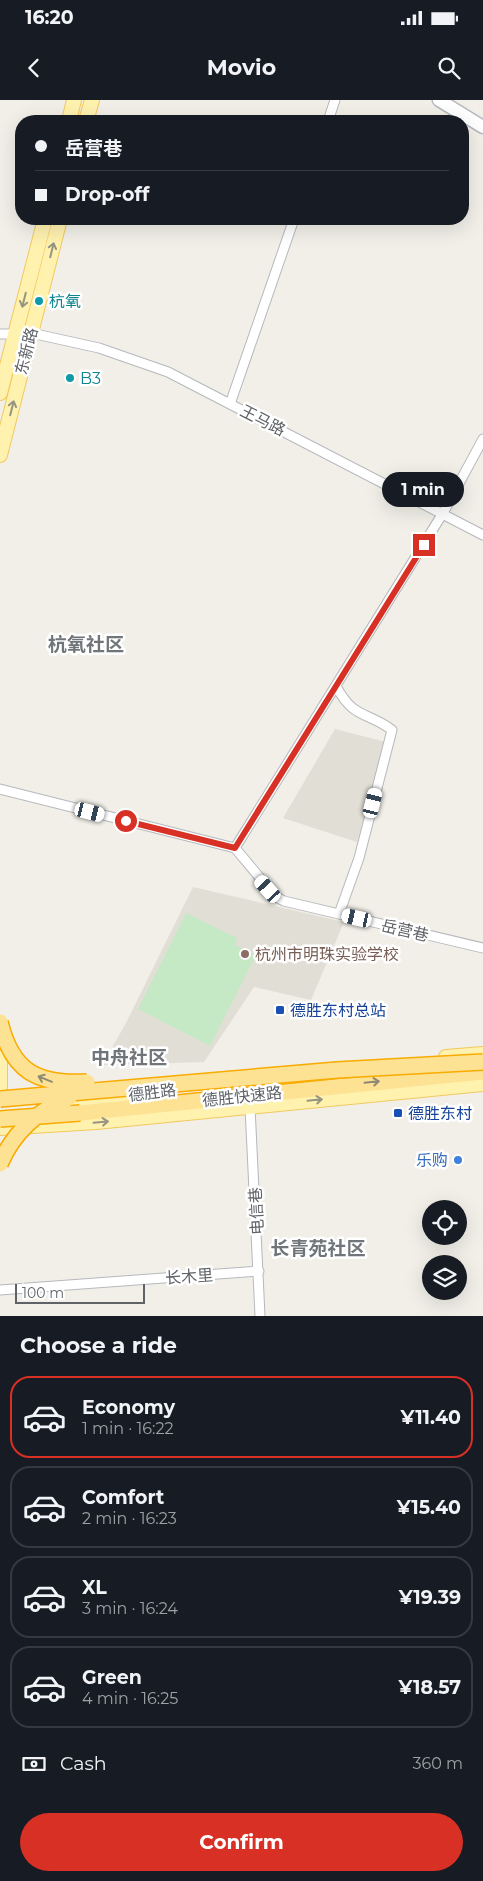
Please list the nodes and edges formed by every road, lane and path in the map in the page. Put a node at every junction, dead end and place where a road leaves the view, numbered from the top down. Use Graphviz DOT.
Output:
graph roads {
  1 [pos="74,100"];
  2 [pos="92,100"];
  3 [pos="335,100"];
  4 [pos="439,100"];
  5 [pos="70,115"];
  6 [pos="88,115"];
  7 [pos="330,115"];
  8 [pos="463,115"];
  9 [pos="469,118"];
  10 [pos="483,127"];
  11 [pos="43,225"];
  12 [pos="58,225"];
  13 [pos="292,225"];
  14 [pos="0,334"];
  15 [pos="15,334"];
  16 [pos="31,334"];
  17 [pos="0,394"];
  18 [pos="230,404"];
  19 [pos="483,439"];
  20 [pos="0,455"];
  21 [pos="443,513"];
  22 [pos="483,535"];
  23 [pos="336,686"];
  24 [pos="0,789"];
  25 [pos="235,848"];
  26 [pos="339,914"];
  27 [pos="483,948"];
  28 [pos="0,1022"];
  29 [pos="0,1038"];
  30 [pos="483,1054"];
  31 [pos="483,1062"];
  32 [pos="337,1070"];
  33 [pos="483,1072"];
  34 [pos="110,1082"];
  35 [pos="483,1084"];
  36 [pos="0,1087"];
  37 [pos="0,1099"];
  38 [pos="0,1105"];
  39 [pos="250,1107"];
  40 [pos="0,1119"];
  41 [pos="0,1128"];
  42 [pos="0,1164"];
  43 [pos="259,1271"];
  44 [pos="0,1290"];
  45 [pos="260,1316"];
  1 -- 5 [label="main road"];
  2 -- 6 [label="main road"];
  3 -- 7 [label="street"];
  4 -- 8 [label="street"];
  9 -- 10 [label="street"];
  11 -- 15 [label="main road, 东新路, one-way"];
  16 -- 12 [label="main road, 东新路, one-way"];
  13 -- 18 [label="street"];
  14 -- 15 [label="street"];
  15 -- 17 [label="main road, 东新路"];
  16 -- 18 [label="street, 王马路"];
  20 -- 16 [label="main road, 东新路, one-way"];
  18 -- 21 [label="street, 王马路"];
  19 -- 21 [label="street"];
  21 -- 22 [label="street, 王马路"];
  21 -- 23 [label="street"];
  23 -- 25 [label="street"];
  23 -- 26 [label="street"];
  24 -- 25 [label="street"];
  25 -- 26 [label="street, 岳营巷"];
  26 -- 27 [label="street, 岳营巷"];
  34 -- 28 [label="highway, one-way, bridge"];
  29 -- 36 [label="main road"];
  30 -- 38 [label="main road, 德胜路"];
  31 -- 32 [label="highway, 德胜快速路, bridge"];
  32 -- 34 [label="highway, bridge"];
  32 -- 37 [label="highway, 德胜快速路, bridge"];
  40 -- 33 [label="highway, 德胜快速路, one-way, bridge"];
  34 -- 42 [label="highway, bridge"];
  39 -- 35 [label="main road, 德胜路, one-way"];
  41 -- 39 [label="main road, 德胜路, one-way"];
  39 -- 43 [label="street, 电信巷"];
  43 -- 44 [label="street, 长木里"];
  43 -- 45 [label="street, 电信巷"];
}
